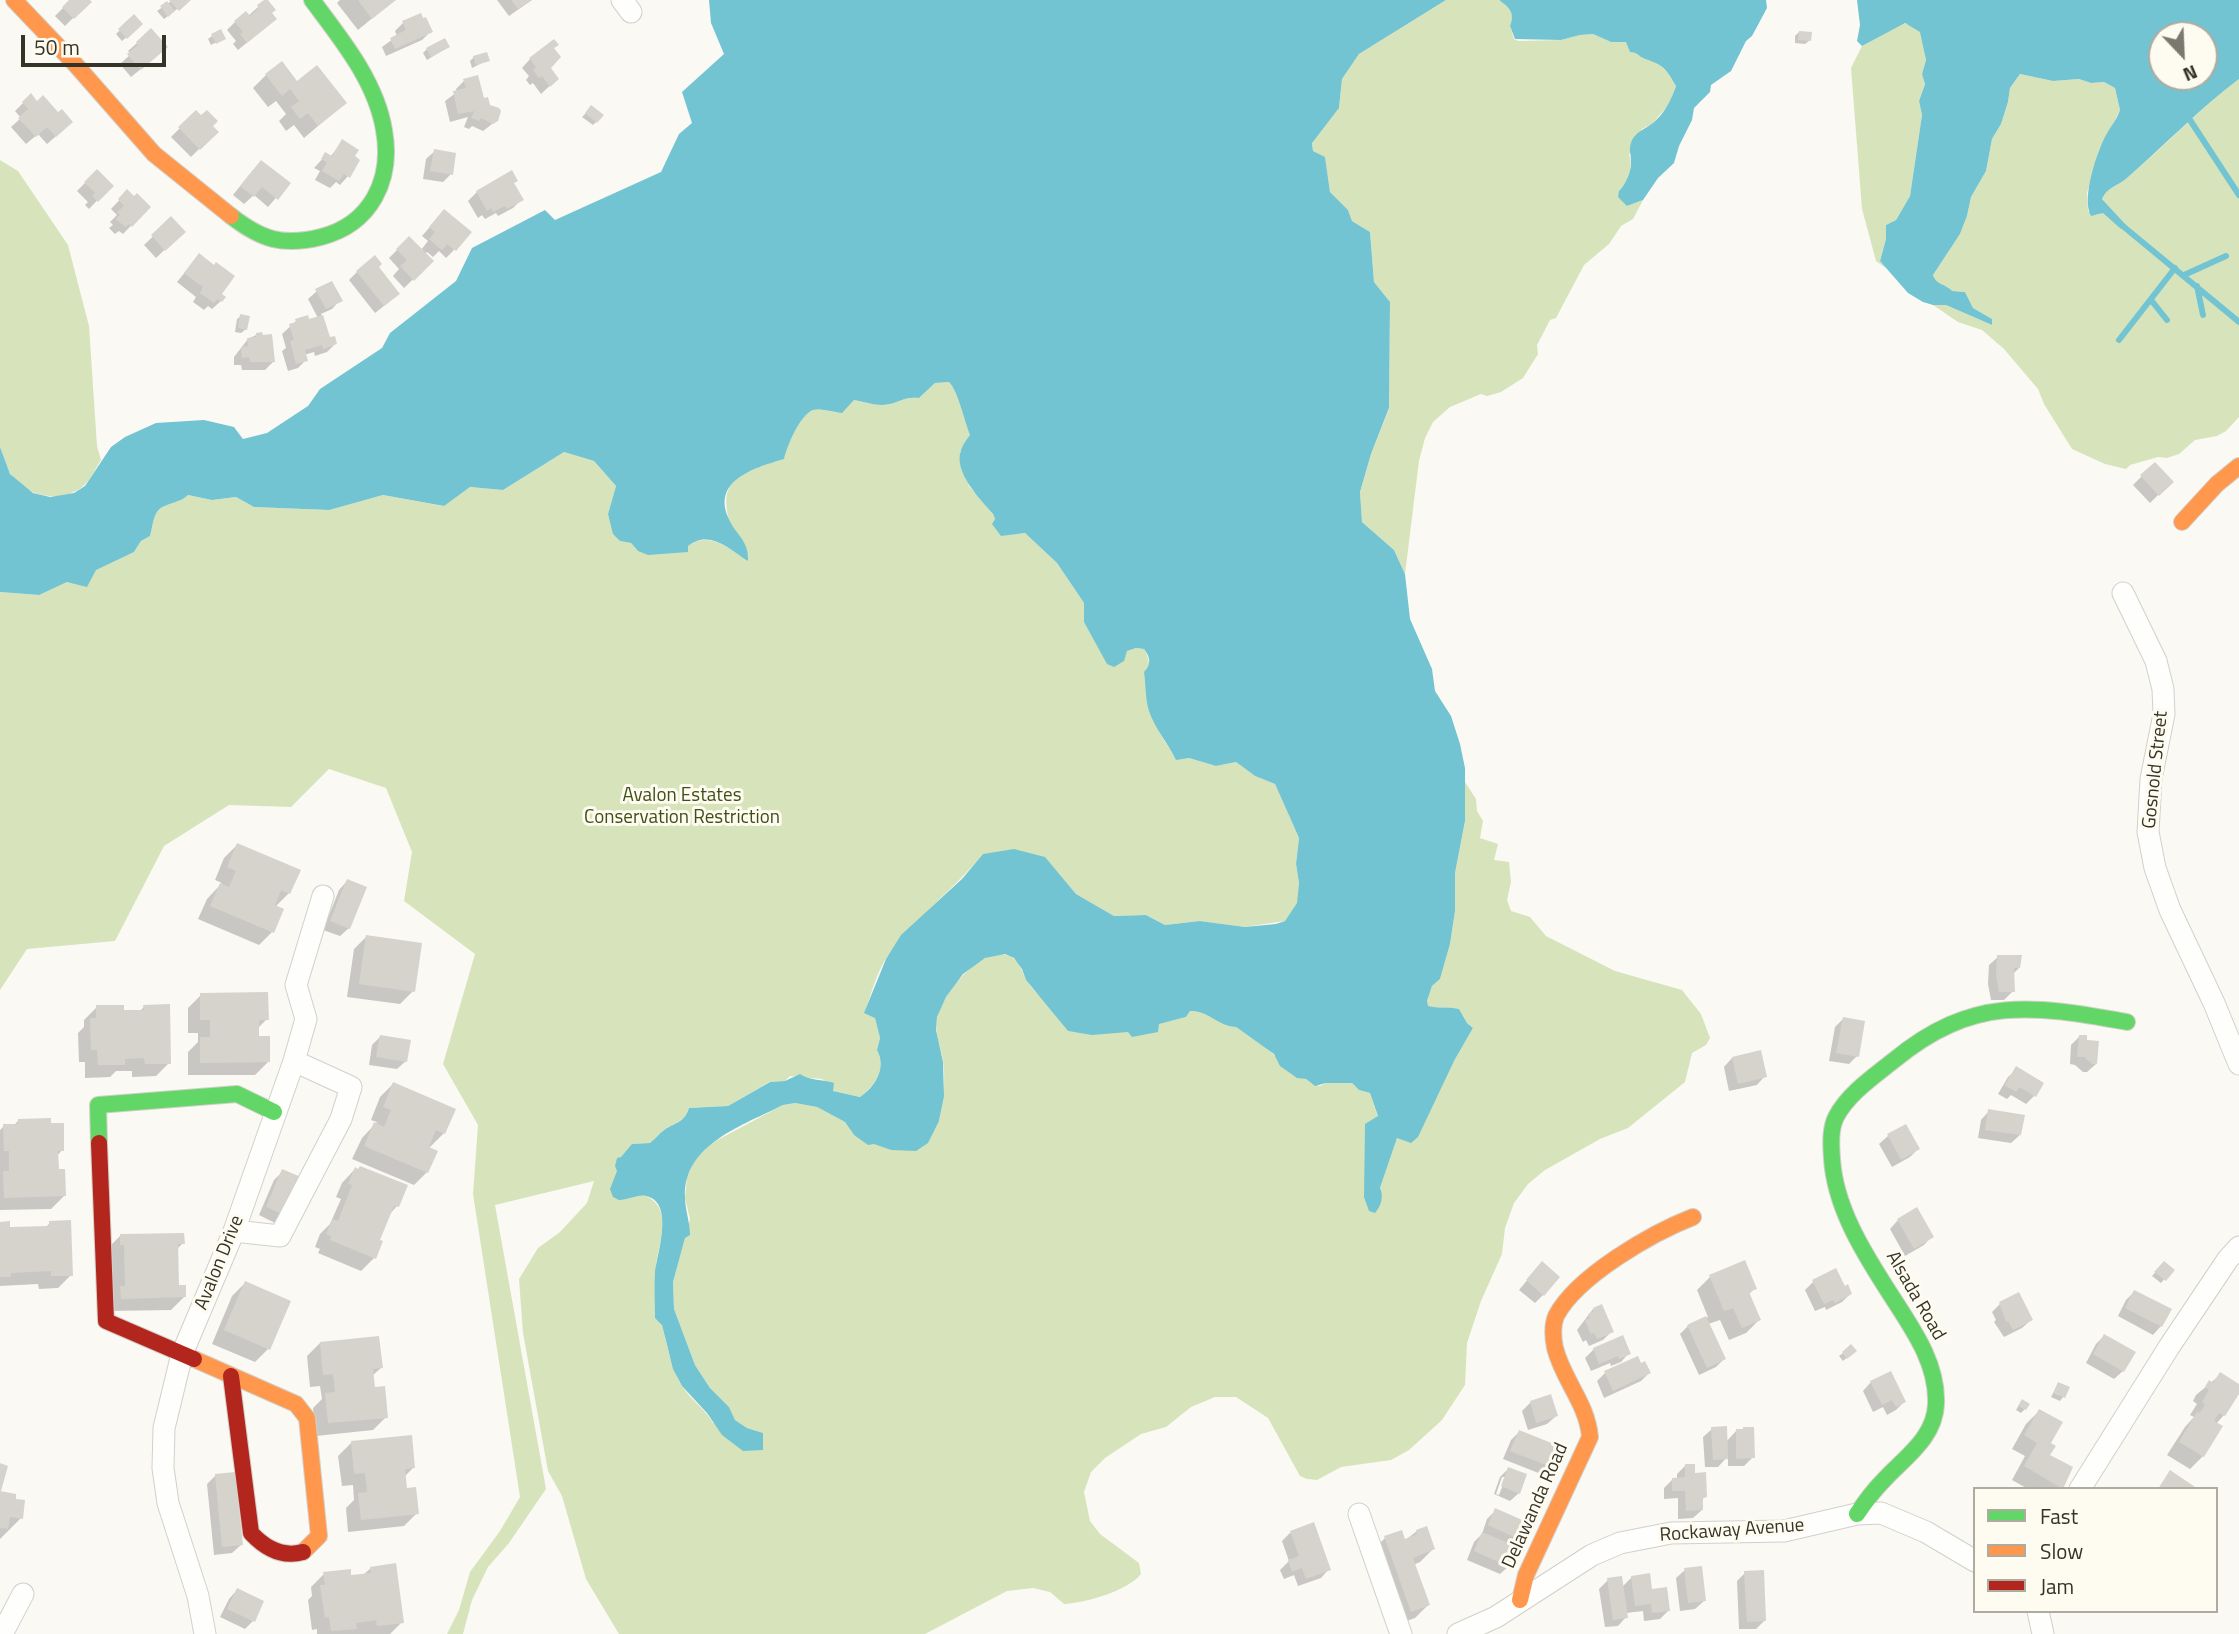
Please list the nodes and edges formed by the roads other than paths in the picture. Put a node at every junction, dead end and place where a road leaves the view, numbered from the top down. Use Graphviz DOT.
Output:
graph roads {
  1 [pos="14,0"];
  2 [pos="312,0"];
  3 [pos="2239,466"];
  4 [pos="2182,522"];
  5 [pos="2123,593"];
  6 [pos="323,896"];
  7 [pos="2127,1022"];
  8 [pos="294,1061"];
  9 [pos="2239,1064"];
  10 [pos="274,1112"];
  11 [pos="1693,1217"];
  12 [pos="234,1231"];
  13 [pos="2239,1247"];
  14 [pos="182,1354"];
  15 [pos="231,1376"];
  16 [pos="2081,1487"];
  17 [pos="1359,1514"];
  18 [pos="1857,1514"];
  19 [pos="1973,1560"];
  20 [pos="1520,1600"];
  21 [pos="12,1606"];
  22 [pos="2038,1613"];
  23 [pos="2,1634"];
  24 [pos="205,1634"];
  25 [pos="1401,1634"];
  26 [pos="1458,1634"];
  27 [pos="2043,1634"];
  1 -- 2 [label="street"];
  3 -- 4 [label="street"];
  5 -- 9 [label="street, Gosnold Street"];
  6 -- 8 [label="street, Avalon Drive"];
  7 -- 18 [label="street, Alsada Road"];
  8 -- 10 [label="street, Avalon Drive"];
  8 -- 12 [label="street"];
  10 -- 12 [label="street, Avalon Drive"];
  10 -- 14 [label="street"];
  11 -- 20 [label="street, Delawanda Road"];
  12 -- 14 [label="street, Avalon Drive"];
  13 -- 16 [label="street"];
  14 -- 15 [label="street"];
  14 -- 24 [label="street, Avalon Drive"];
  15 -- 15 [label="street"];
  17 -- 25 [label="street"];
  18 -- 19 [label="street, Rockaway Avenue"];
  18 -- 20 [label="street, Rockaway Avenue"];
  20 -- 26 [label="street, Rockaway Avenue"];
  21 -- 23 [label="street"];
  22 -- 27 [label="street"];
}
